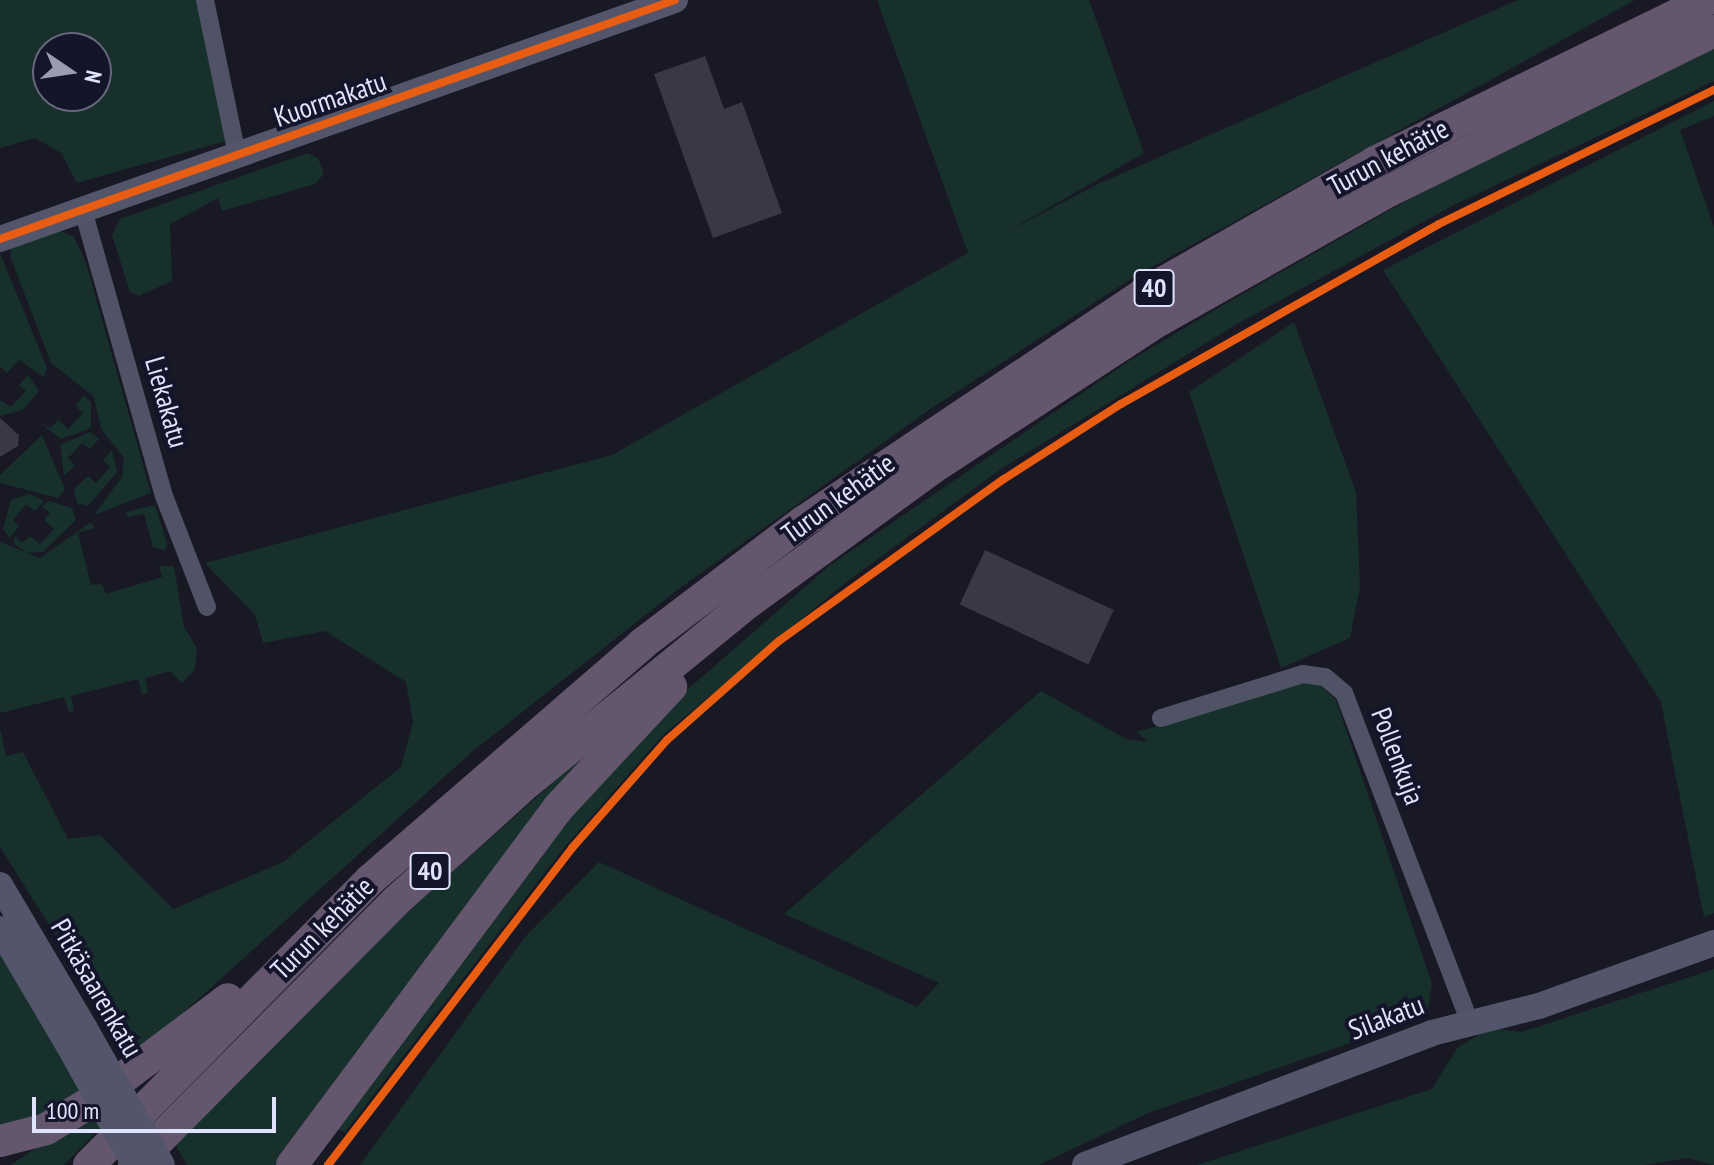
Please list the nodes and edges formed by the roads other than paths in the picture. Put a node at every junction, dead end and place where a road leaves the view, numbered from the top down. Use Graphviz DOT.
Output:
graph roads {
  1 [pos="205,0"];
  2 [pos="675,0"];
  3 [pos="1707,0"];
  4 [pos="1714,31"];
  5 [pos="237,155"];
  6 [pos="83,210"];
  7 [pos="0,239"];
  8 [pos="749,602"];
  9 [pos="207,607"];
  10 [pos="1161,718"];
  11 [pos="0,885"];
  12 [pos="0,929"];
  13 [pos="308,940"];
  14 [pos="1714,943"];
  15 [pos="1469,1021"];
  16 [pos="77,1038"];
  17 [pos="0,1141"];
  18 [pos="89,1165"];
  19 [pos="134,1165"];
  20 [pos="162,1165"];
  21 [pos="292,1165"];
  22 [pos="1085,1165"];
  1 -- 5 [label="street"];
  2 -- 5 [label="street, Kuormakatu"];
  3 -- 13 [label="highway, Turun kehätie / 40"];
  4 -- 8 [label="highway, Turun kehätie / 40"];
  5 -- 6 [label="street, Kuormakatu"];
  6 -- 7 [label="street, Kuormakatu"];
  6 -- 9 [label="street, Liekakatu"];
  8 -- 19 [label="highway, Turun kehätie / 40"];
  8 -- 21 [label="highway"];
  10 -- 15 [label="street, Pollenkuja"];
  11 -- 16 [label="street, Pitkäsaarenkatu"];
  12 -- 16 [label="street, Pitkäsaarenkatu"];
  13 -- 17 [label="highway"];
  13 -- 18 [label="highway, Turun kehätie / 40"];
  14 -- 15 [label="street, Silakatu"];
  15 -- 22 [label="street, Silakatu"];
  16 -- 19 [label="street, Pitkäsaarenkatu, bridge"];
  16 -- 20 [label="street, Pitkäsaarenkatu, bridge"];
}
